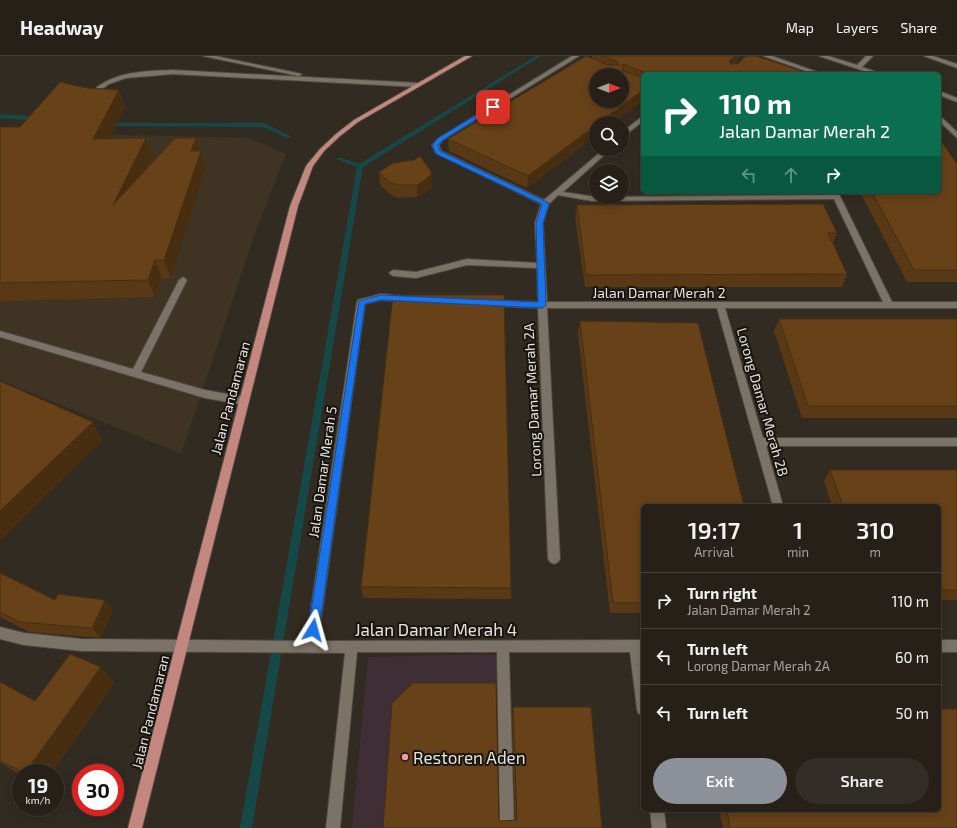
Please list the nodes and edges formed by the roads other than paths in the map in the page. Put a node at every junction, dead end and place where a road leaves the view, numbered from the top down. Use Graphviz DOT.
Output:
graph roads {
  1 [pos="206,56"];
  2 [pos="469,56"];
  3 [pos="766,56"];
  4 [pos="822,56"];
  5 [pos="870,56"];
  6 [pos="927,56"];
  7 [pos="575,59"];
  8 [pos="957,66"];
  9 [pos="858,67"];
  10 [pos="814,72"];
  11 [pos="873,72"];
  12 [pos="343,81"];
  13 [pos="418,85"];
  14 [pos="941,94"];
  15 [pos="957,100"];
  16 [pos="110,101"];
  17 [pos="941,119"];
  18 [pos="641,120"];
  19 [pos="629,130"];
  20 [pos="957,136"];
  21 [pos="600,156"];
  22 [pos="557,193"];
  23 [pos="835,195"];
  24 [pos="546,203"];
  25 [pos="540,266"];
  26 [pos="393,273"];
  27 [pos="183,280"];
  28 [pos="412,299"];
  29 [pos="481,302"];
  30 [pos="542,305"];
  31 [pos="720,305"];
  32 [pos="889,305"];
  33 [pos="957,305"];
  34 [pos="0,334"];
  35 [pos="136,373"];
  36 [pos="244,401"];
  37 [pos="760,442"];
  38 [pos="957,442"];
  39 [pos="777,504"];
  40 [pos="554,559"];
  41 [pos="0,633"];
  42 [pos="181,646"];
  43 [pos="311,646"];
  44 [pos="352,646"];
  45 [pos="503,646"];
  46 [pos="639,646"];
  47 [pos="941,646"];
  48 [pos="957,646"];
  49 [pos="641,678"];
  50 [pos="657,812"];
  51 [pos="135,828"];
  52 [pos="333,828"];
  53 [pos="507,828"];
  54 [pos="659,828"];
  1 -- 12 [label="street"];
  2 -- 13 [label="main road, Jalan Pandamaran"];
  3 -- 10 [label="street"];
  4 -- 9 [label="street"];
  5 -- 9 [label="street"];
  6 -- 8 [label="street"];
  7 -- 24 [label="street"];
  9 -- 11 [label="street"];
  12 -- 13 [label="street"];
  12 -- 16 [label="street"];
  13 -- 36 [label="main road, Jalan Pandamaran"];
  14 -- 15 [label="street"];
  17 -- 20 [label="street"];
  18 -- 19 [label="street"];
  21 -- 22 [label="street, Lorong Damar Merah 2A"];
  22 -- 23 [label="street"];
  22 -- 24 [label="street, Lorong Damar Merah 2A"];
  23 -- 32 [label="street"];
  24 -- 25 [label="street, Lorong Damar Merah 2A"];
  25 -- 26 [label="street"];
  25 -- 30 [label="street, Lorong Damar Merah 2A"];
  27 -- 35 [label="street"];
  28 -- 43 [label="street, Jalan Damar Merah 5"];
  29 -- 30 [label="street, Jalan Damar Merah 2"];
  30 -- 31 [label="street, Jalan Damar Merah 2"];
  30 -- 40 [label="street, Lorong Damar Merah 2A"];
  31 -- 32 [label="street, Jalan Damar Merah 2"];
  31 -- 37 [label="street, Lorong Damar Merah 2B"];
  32 -- 33 [label="street, Jalan Damar Merah 2"];
  34 -- 35 [label="street"];
  35 -- 36 [label="street"];
  36 -- 42 [label="main road, Jalan Pandamaran"];
  37 -- 38 [label="street"];
  37 -- 39 [label="street, Lorong Damar Merah 2B"];
  41 -- 42 [label="street, Jalan Damar Merah 4"];
  42 -- 43 [label="street, Jalan Damar Merah 4"];
  42 -- 51 [label="main road, Jalan Pandamaran"];
  43 -- 44 [label="street, Jalan Damar Merah 4"];
  44 -- 45 [label="street, Jalan Damar Merah 4"];
  44 -- 52 [label="street"];
  45 -- 46 [label="street, Jalan Damar Merah 4"];
  45 -- 53 [label="street"];
  46 -- 49 [label="street"];
  47 -- 48 [label="street"];
  50 -- 54 [label="street"];
}
